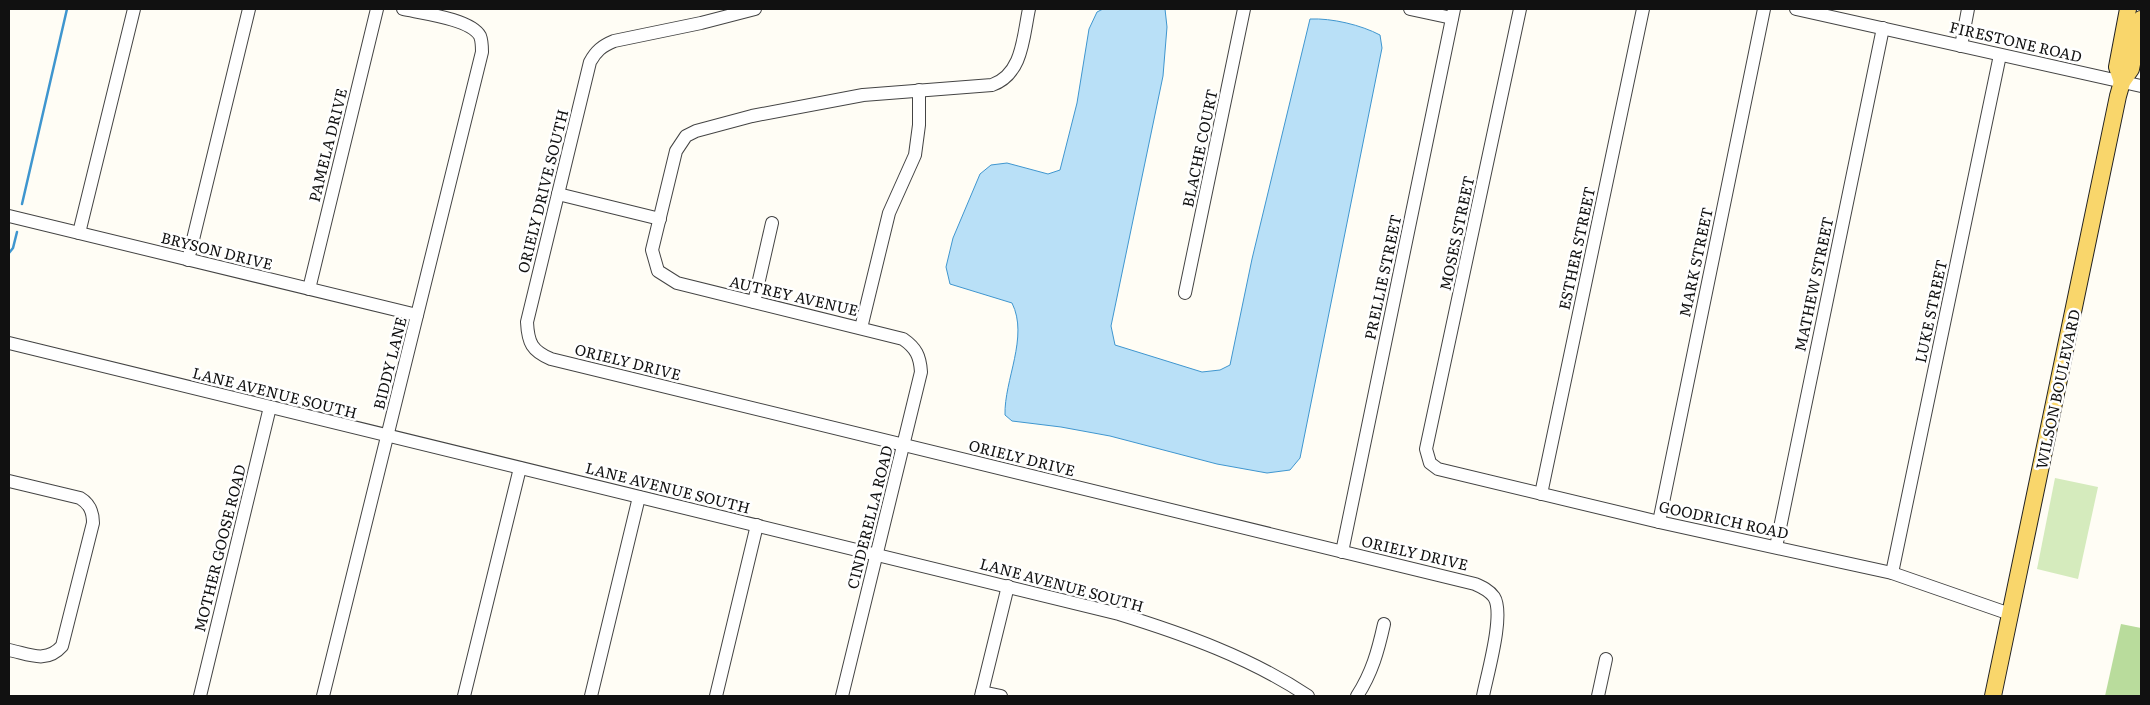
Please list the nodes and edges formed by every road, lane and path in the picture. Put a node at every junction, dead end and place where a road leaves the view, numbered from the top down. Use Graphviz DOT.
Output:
graph roads {
  1 [pos="134,9"];
  2 [pos="249,9"];
  3 [pos="377,9"];
  4 [pos="403,9"];
  5 [pos="755,9"];
  6 [pos="1029,9"];
  7 [pos="1244,9"];
  8 [pos="1410,9"];
  9 [pos="1520,9"];
  10 [pos="1643,9"];
  11 [pos="1764,9"];
  12 [pos="1968,9"];
  13 [pos="2128,9"];
  14 [pos="1803,10"];
  15 [pos="1453,14"];
  16 [pos="2141,19"];
  17 [pos="1883,28"];
  18 [pos="1961,46"];
  19 [pos="2000,55"];
  20 [pos="2122,82"];
  21 [pos="2141,86"];
  22 [pos="919,90"];
  23 [pos="558,194"];
  24 [pos="9,216"];
  25 [pos="660,220"];
  26 [pos="772,223"];
  27 [pos="79,233"];
  28 [pos="188,260"];
  29 [pos="309,289"];
  30 [pos="1186,294"];
  31 [pos="754,302"];
  32 [pos="417,315"];
  33 [pos="861,328"];
  34 [pos="9,343"];
  35 [pos="914,347"];
  36 [pos="533,349"];
  37 [pos="270,407"];
  38 [pos="388,436"];
  39 [pos="903,445"];
  40 [pos="1430,463"];
  41 [pos="520,468"];
  42 [pos="9,481"];
  43 [pos="1541,494"];
  44 [pos="639,497"];
  45 [pos="1658,522"];
  46 [pos="757,526"];
  47 [pos="1776,547"];
  48 [pos="1342,552"];
  49 [pos="877,555"];
  50 [pos="1892,573"];
  51 [pos="1008,586"];
  52 [pos="2010,614"];
  53 [pos="1384,624"];
  54 [pos="9,650"];
  55 [pos="1606,659"];
  56 [pos="982,694"];
  57 [pos="200,696"];
  58 [pos="322,696"];
  59 [pos="464,696"];
  60 [pos="591,696"];
  61 [pos="716,696"];
  62 [pos="842,696"];
  63 [pos="1001,696"];
  64 [pos="1308,696"];
  65 [pos="1357,696"];
  66 [pos="1482,696"];
  67 [pos="1598,696"];
  68 [pos="1993,696"];
  1 -- 27 [label="street"];
  2 -- 28 [label="street"];
  3 -- 29 [label="street, PAMELA DRIVE"];
  4 -- 32 [label="street, BIDDY LANE"];
  5 -- 23 [label="street, ORIELY DRIVE SOUTH"];
  6 -- 22 [label="street"];
  7 -- 30 [label="street, BLACHE COURT"];
  8 -- 15 [label="street"];
  9 -- 40 [label="street, MOSES STREET"];
  10 -- 43 [label="street, ESTHER STREET"];
  11 -- 45 [label="street, MARK STREET"];
  12 -- 18 [label="street"];
  13 -- 20 [label="main road, WILSON BOULEVARD"];
  14 -- 17 [label="street, FIRESTONE ROAD"];
  15 -- 48 [label="street, PRELLIE STREET"];
  16 -- 20 [label="main road, WILSON BOULEVARD"];
  17 -- 18 [label="street, FIRESTONE ROAD"];
  17 -- 47 [label="street, MATHEW STREET"];
  18 -- 19 [label="street, FIRESTONE ROAD"];
  19 -- 20 [label="street, FIRESTONE ROAD"];
  19 -- 50 [label="street, LUKE STREET"];
  20 -- 21 [label="street, FIRESTONE ROAD"];
  20 -- 52 [label="main road, WILSON BOULEVARD"];
  22 -- 25 [label="street"];
  22 -- 33 [label="street"];
  23 -- 25 [label="street"];
  23 -- 36 [label="street, ORIELY DRIVE SOUTH"];
  24 -- 27 [label="street, BRYSON DRIVE"];
  25 -- 31 [label="street, AUTREY AVENUE"];
  26 -- 31 [label="street"];
  27 -- 28 [label="street, BRYSON DRIVE"];
  28 -- 29 [label="street, BRYSON DRIVE"];
  29 -- 32 [label="street, BRYSON DRIVE"];
  31 -- 33 [label="street, AUTREY AVENUE"];
  32 -- 38 [label="street, BIDDY LANE"];
  33 -- 35 [label="street, AUTREY AVENUE"];
  34 -- 37 [label="street, LANE AVENUE SOUTH"];
  35 -- 39 [label="street, CINDERELLA ROAD"];
  36 -- 39 [label="street, ORIELY DRIVE"];
  37 -- 38 [label="street, LANE AVENUE SOUTH"];
  37 -- 57 [label="street, MOTHER GOOSE ROAD"];
  38 -- 41 [label="street, LANE AVENUE SOUTH"];
  38 -- 58 [label="street, BIDDY LANE"];
  39 -- 48 [label="street, ORIELY DRIVE"];
  39 -- 49 [label="street, CINDERELLA ROAD"];
  40 -- 43 [label="street, GOODRICH ROAD"];
  41 -- 44 [label="street, LANE AVENUE SOUTH"];
  41 -- 59 [label="street"];
  42 -- 54 [label="street"];
  43 -- 45 [label="street, GOODRICH ROAD"];
  44 -- 46 [label="street, LANE AVENUE SOUTH"];
  44 -- 60 [label="street"];
  45 -- 47 [label="street, GOODRICH ROAD"];
  46 -- 49 [label="street, LANE AVENUE SOUTH"];
  46 -- 61 [label="street"];
  47 -- 50 [label="street, GOODRICH ROAD"];
  48 -- 66 [label="street, ORIELY DRIVE"];
  49 -- 51 [label="street, LANE AVENUE SOUTH"];
  49 -- 62 [label="street, CINDERELLA ROAD"];
  50 -- 52 [label="street, GOODRICH ROAD"];
  51 -- 56 [label="street"];
  51 -- 64 [label="street, LANE AVENUE SOUTH"];
  52 -- 68 [label="main road, WILSON BOULEVARD"];
  53 -- 65 [label="street"];
  55 -- 67 [label="street"];
  56 -- 63 [label="street"];
}
